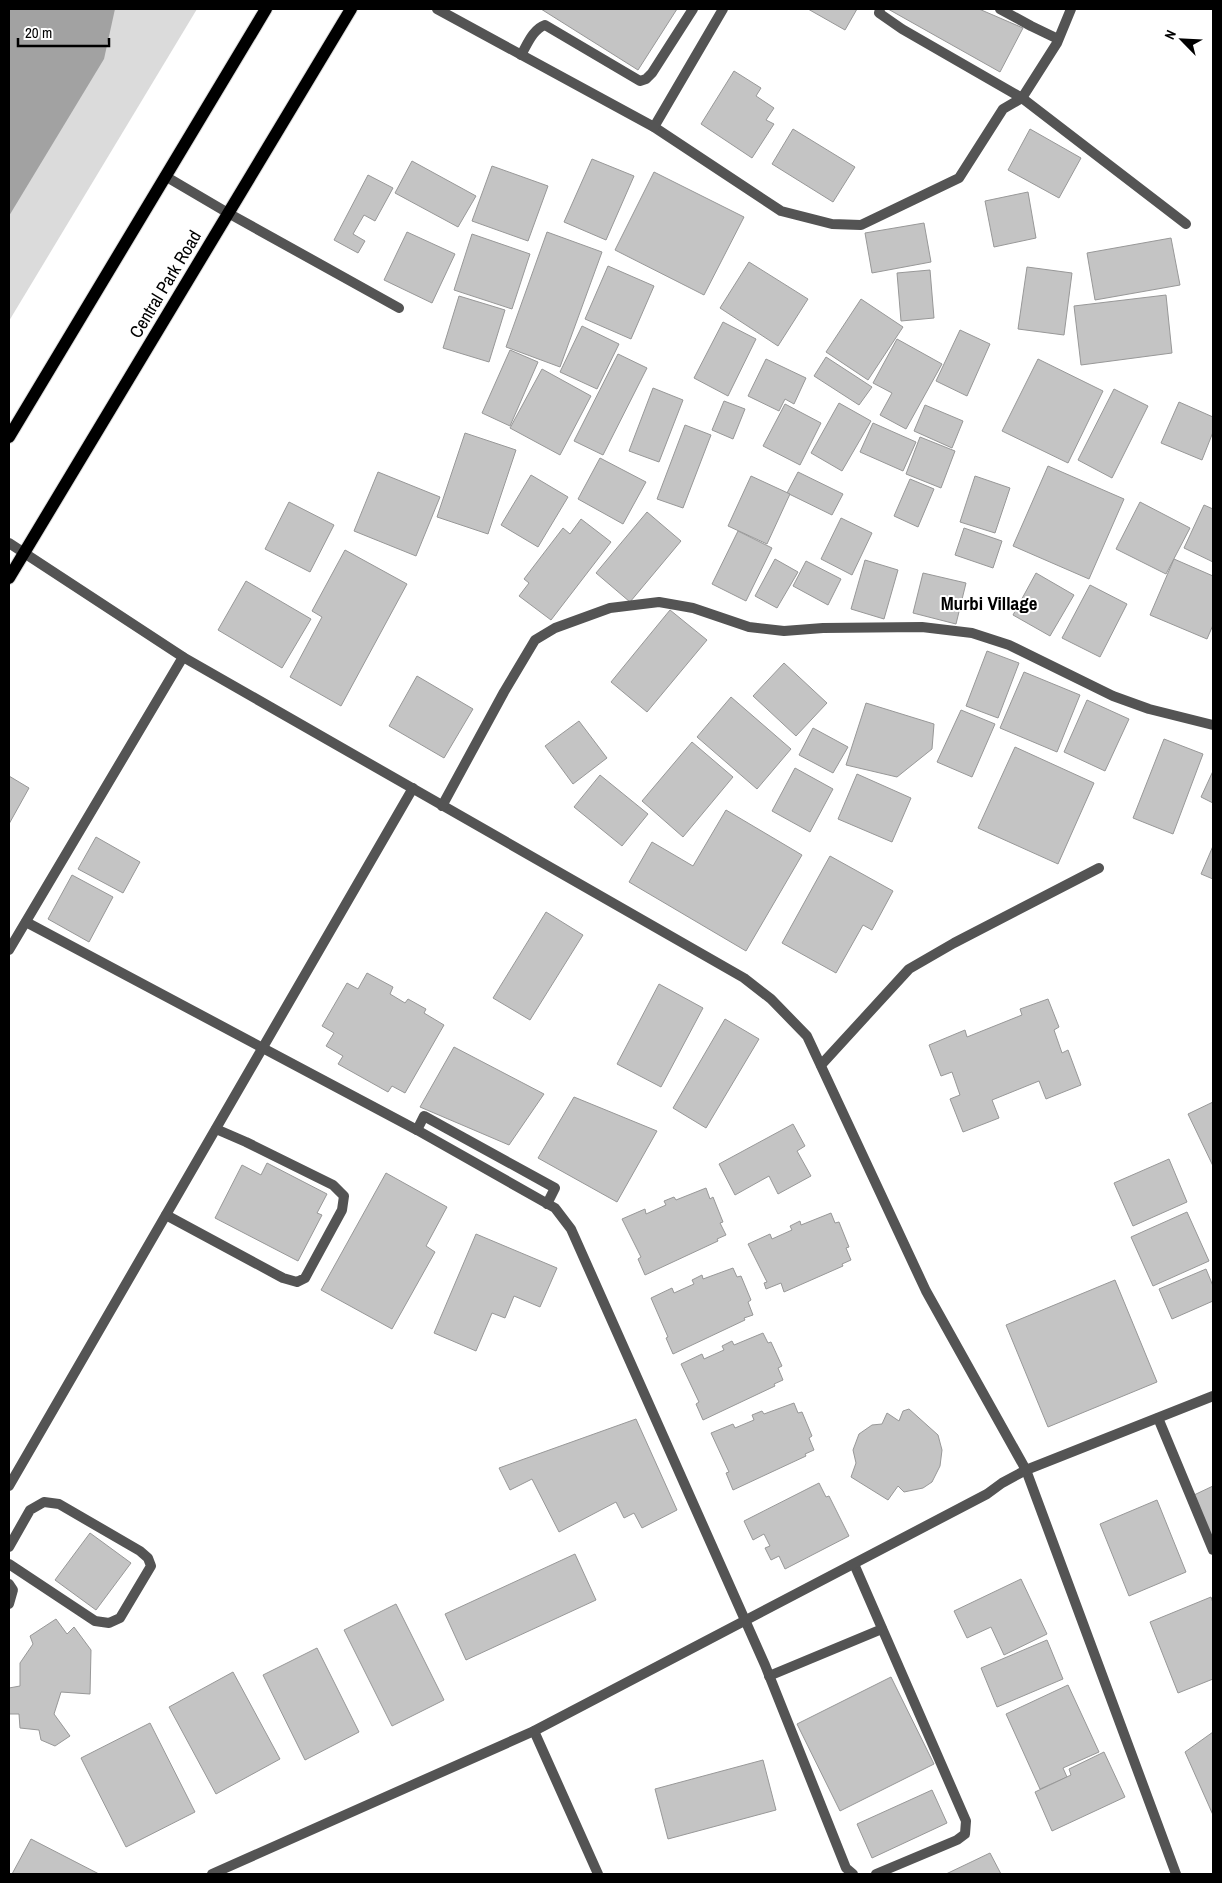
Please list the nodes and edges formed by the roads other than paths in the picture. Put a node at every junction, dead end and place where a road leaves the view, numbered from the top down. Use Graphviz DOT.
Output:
graph roads {
  1 [pos="266,9"];
  2 [pos="351,9"];
  3 [pos="437,9"];
  4 [pos="693,9"];
  5 [pos="723,9"];
  6 [pos="880,9"];
  7 [pos="1000,9"];
  8 [pos="1071,9"];
  9 [pos="1058,39"];
  10 [pos="521,55"];
  11 [pos="1022,98"];
  12 [pos="654,127"];
  13 [pos="165,176"];
  14 [pos="228,213"];
  15 [pos="1186,224"];
  16 [pos="399,308"];
  17 [pos="9,437"];
  18 [pos="9,543"];
  19 [pos="24,552"];
  20 [pos="9,578"];
  21 [pos="183,657"];
  22 [pos="1213,726"];
  23 [pos="413,788"];
  24 [pos="442,806"];
  25 [pos="1099,868"];
  26 [pos="26,922"];
  27 [pos="9,950"];
  28 [pos="263,1049"];
  29 [pos="821,1066"];
  30 [pos="216,1129"];
  31 [pos="417,1130"];
  32 [pos="547,1204"];
  33 [pos="166,1215"];
  34 [pos="1213,1396"];
  35 [pos="1158,1418"];
  36 [pos="1026,1470"];
  37 [pos="9,1486"];
  38 [pos="9,1547"];
  39 [pos="1213,1550"];
  40 [pos="9,1564"];
  41 [pos="854,1564"];
  42 [pos="9,1584"];
  43 [pos="9,1604"];
  44 [pos="745,1620"];
  45 [pos="882,1629"];
  46 [pos="770,1676"];
  47 [pos="534,1732"];
  48 [pos="1175,1872"];
  49 [pos="212,1874"];
  50 [pos="598,1874"];
  51 [pos="852,1874"];
  52 [pos="876,1874"];
  53 [pos="1164,1874"];
  1 -- 13 [label="main road"];
  2 -- 14 [label="main road, Central Park Road"];
  3 -- 10 [label="street"];
  4 -- 10 [label="street"];
  5 -- 12 [label="street"];
  6 -- 11 [label="street"];
  7 -- 9 [label="street"];
  8 -- 9 [label="street"];
  9 -- 11 [label="street"];
  10 -- 12 [label="street"];
  11 -- 12 [label="street"];
  11 -- 15 [label="street"];
  13 -- 14 [label="street"];
  13 -- 17 [label="main road"];
  14 -- 16 [label="street"];
  14 -- 19 [label="main road, Central Park Road"];
  18 -- 19 [label="street"];
  19 -- 20 [label="main road, Central Park Road"];
  19 -- 21 [label="street"];
  21 -- 23 [label="street"];
  21 -- 26 [label="street"];
  22 -- 24 [label="street"];
  23 -- 24 [label="street"];
  23 -- 28 [label="street"];
  24 -- 29 [label="street"];
  25 -- 29 [label="street"];
  26 -- 27 [label="street"];
  26 -- 28 [label="street"];
  28 -- 30 [label="street"];
  28 -- 31 [label="street"];
  29 -- 36 [label="street"];
  30 -- 33 [label="street"];
  30 -- 33 [label="street"];
  31 -- 32 [label="street"];
  31 -- 32 [label="street"];
  32 -- 44 [label="street"];
  33 -- 37 [label="street"];
  34 -- 35 [label="street"];
  35 -- 36 [label="street"];
  35 -- 39 [label="street"];
  36 -- 41 [label="street"];
  36 -- 48 [label="street"];
  38 -- 40 [label="street"];
  41 -- 44 [label="street"];
  41 -- 45 [label="street"];
  42 -- 43 [label="street"];
  44 -- 46 [label="street"];
  44 -- 47 [label="street"];
  45 -- 46 [label="street"];
  45 -- 52 [label="street"];
  46 -- 51 [label="street"];
  47 -- 49 [label="street"];
  47 -- 50 [label="street"];
  48 -- 53 [label="street"];
}
